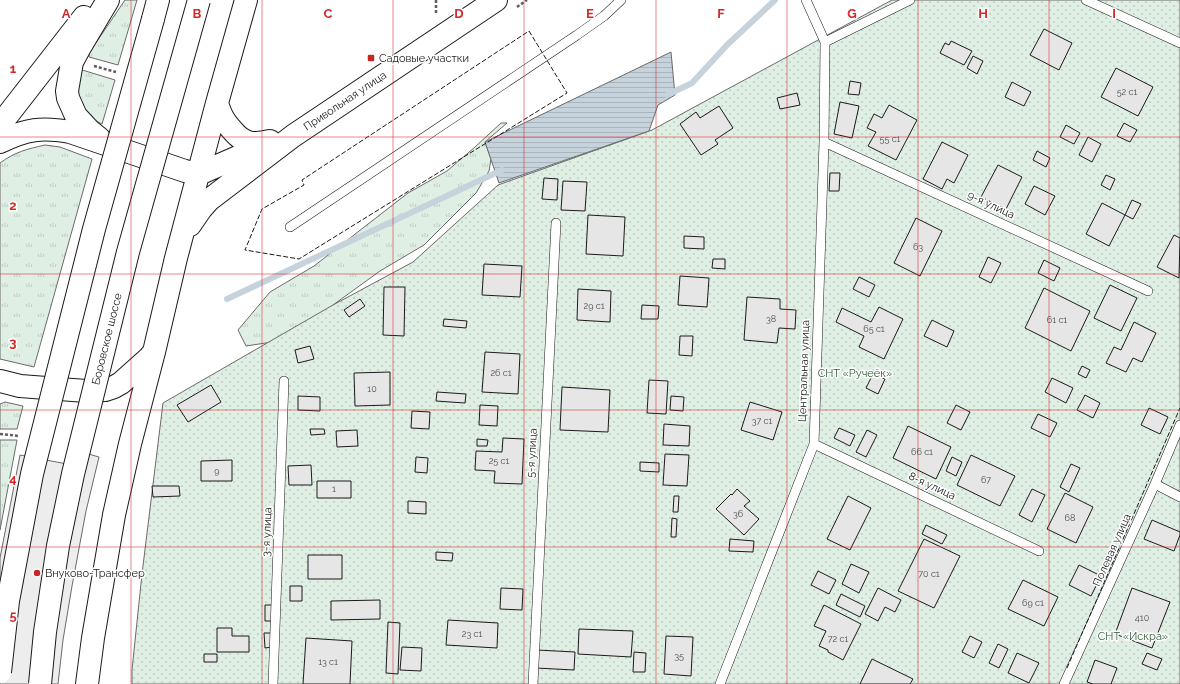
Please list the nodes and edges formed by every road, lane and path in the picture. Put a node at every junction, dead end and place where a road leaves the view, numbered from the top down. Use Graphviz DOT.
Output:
graph roads {
  1 [pos="97,0"];
  2 [pos="108,0"];
  3 [pos="158,0"];
  4 [pos="199,0"];
  5 [pos="246,0"];
  6 [pos="436,0"];
  7 [pos="527,0"];
  8 [pos="621,0"];
  9 [pos="806,0"];
  10 [pos="910,0"];
  11 [pos="1086,0"];
  12 [pos="505,4"];
  13 [pos="437,13"];
  14 [pos="825,42"];
  15 [pos="1180,43"];
  16 [pos="217,103"];
  17 [pos="0,125"];
  18 [pos="292,136"];
  19 [pos="0,142"];
  20 [pos="824,142"];
  21 [pos="111,145"];
  22 [pos="149,158"];
  23 [pos="198,174"];
  24 [pos="190,207"];
  25 [pos="556,223"];
  26 [pos="290,227"];
  27 [pos="176,258"];
  28 [pos="1148,290"];
  29 [pos="154,352"];
  30 [pos="284,381"];
  31 [pos="6,386"];
  32 [pos="1180,425"];
  33 [pos="814,444"];
  34 [pos="1155,484"];
  35 [pos="1180,498"];
  36 [pos="1040,551"];
  37 [pos="0,672"];
  38 [pos="40,684"];
  39 [pos="87,684"];
  40 [pos="273,684"];
  41 [pos="533,684"];
  42 [pos="720,684"];
  43 [pos="1064,684"];
  1 -- 17 [label="main road"];
  2 -- 21 [label="main road"];
  3 -- 37 [label="main road, bridge"];
  4 -- 38 [label="main road, Боровское шоссе, bridge"];
  5 -- 16 [label="main road"];
  6 -- 13 [label="path"];
  7 -- 12 [label="path"];
  8 -- 26 [label="lane"];
  9 -- 14 [label="lane"];
  10 -- 14 [label="lane"];
  11 -- 15 [label="lane"];
  12 -- 18 [label="main road, Привольная улица"];
  14 -- 20 [label="lane, Центральная улица"];
  16 -- 18 [label="main road"];
  16 -- 23 [label="main road"];
  18 -- 23 [label="main road"];
  18 -- 27 [label="main road"];
  19 -- 21 [label="main road"];
  20 -- 28 [label="lane, 9-я улица"];
  20 -- 33 [label="lane, Центральная улица"];
  21 -- 22 [label="main road"];
  22 -- 23 [label="main road"];
  22 -- 24 [label="main road"];
  23 -- 24 [label="main road"];
  24 -- 27 [label="main road"];
  25 -- 41 [label="lane, 5-я улица"];
  27 -- 29 [label="main road"];
  29 -- 31 [label="main road"];
  29 -- 39 [label="main road"];
  30 -- 40 [label="lane, 3-я улица"];
  32 -- 34 [label="lane, Полевая улица"];
  33 -- 36 [label="lane, 8-я улица"];
  33 -- 42 [label="lane, Центральная улица"];
  34 -- 35 [label="lane"];
  34 -- 43 [label="lane, Полевая улица"];
}
